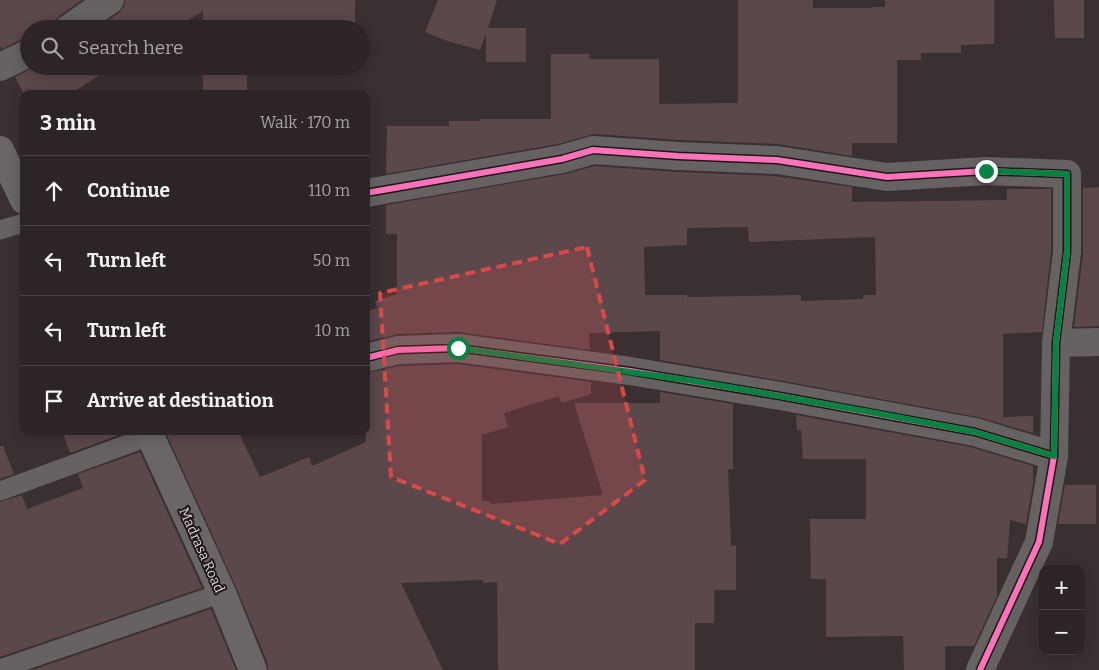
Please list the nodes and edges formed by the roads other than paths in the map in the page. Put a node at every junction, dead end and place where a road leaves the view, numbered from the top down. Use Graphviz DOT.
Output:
graph roads {
  1 [pos="110,0"];
  2 [pos="81,20"];
  3 [pos="20,57"];
  4 [pos="0,67"];
  5 [pos="0,150"];
  6 [pos="20,192"];
  7 [pos="370,192"];
  8 [pos="20,224"];
  9 [pos="0,230"];
  10 [pos="1099,342"];
  11 [pos="1056,343"];
  12 [pos="370,357"];
  13 [pos="148,435"];
  14 [pos="154,435"];
  15 [pos="1054,456"];
  16 [pos="0,491"];
  17 [pos="222,593"];
  18 [pos="0,668"];
  19 [pos="253,670"];
  20 [pos="980,670"];
  1 -- 2 [label="street"];
  3 -- 4 [label="street"];
  5 -- 6 [label="street"];
  7 -- 11 [label="street"];
  8 -- 9 [label="lane"];
  10 -- 11 [label="street"];
  11 -- 15 [label="street"];
  12 -- 15 [label="street"];
  13 -- 16 [label="lane"];
  14 -- 17 [label="street, Madrasa Road"];
  15 -- 20 [label="street"];
  17 -- 18 [label="lane"];
  17 -- 19 [label="street, Madrasa Road"];
}
